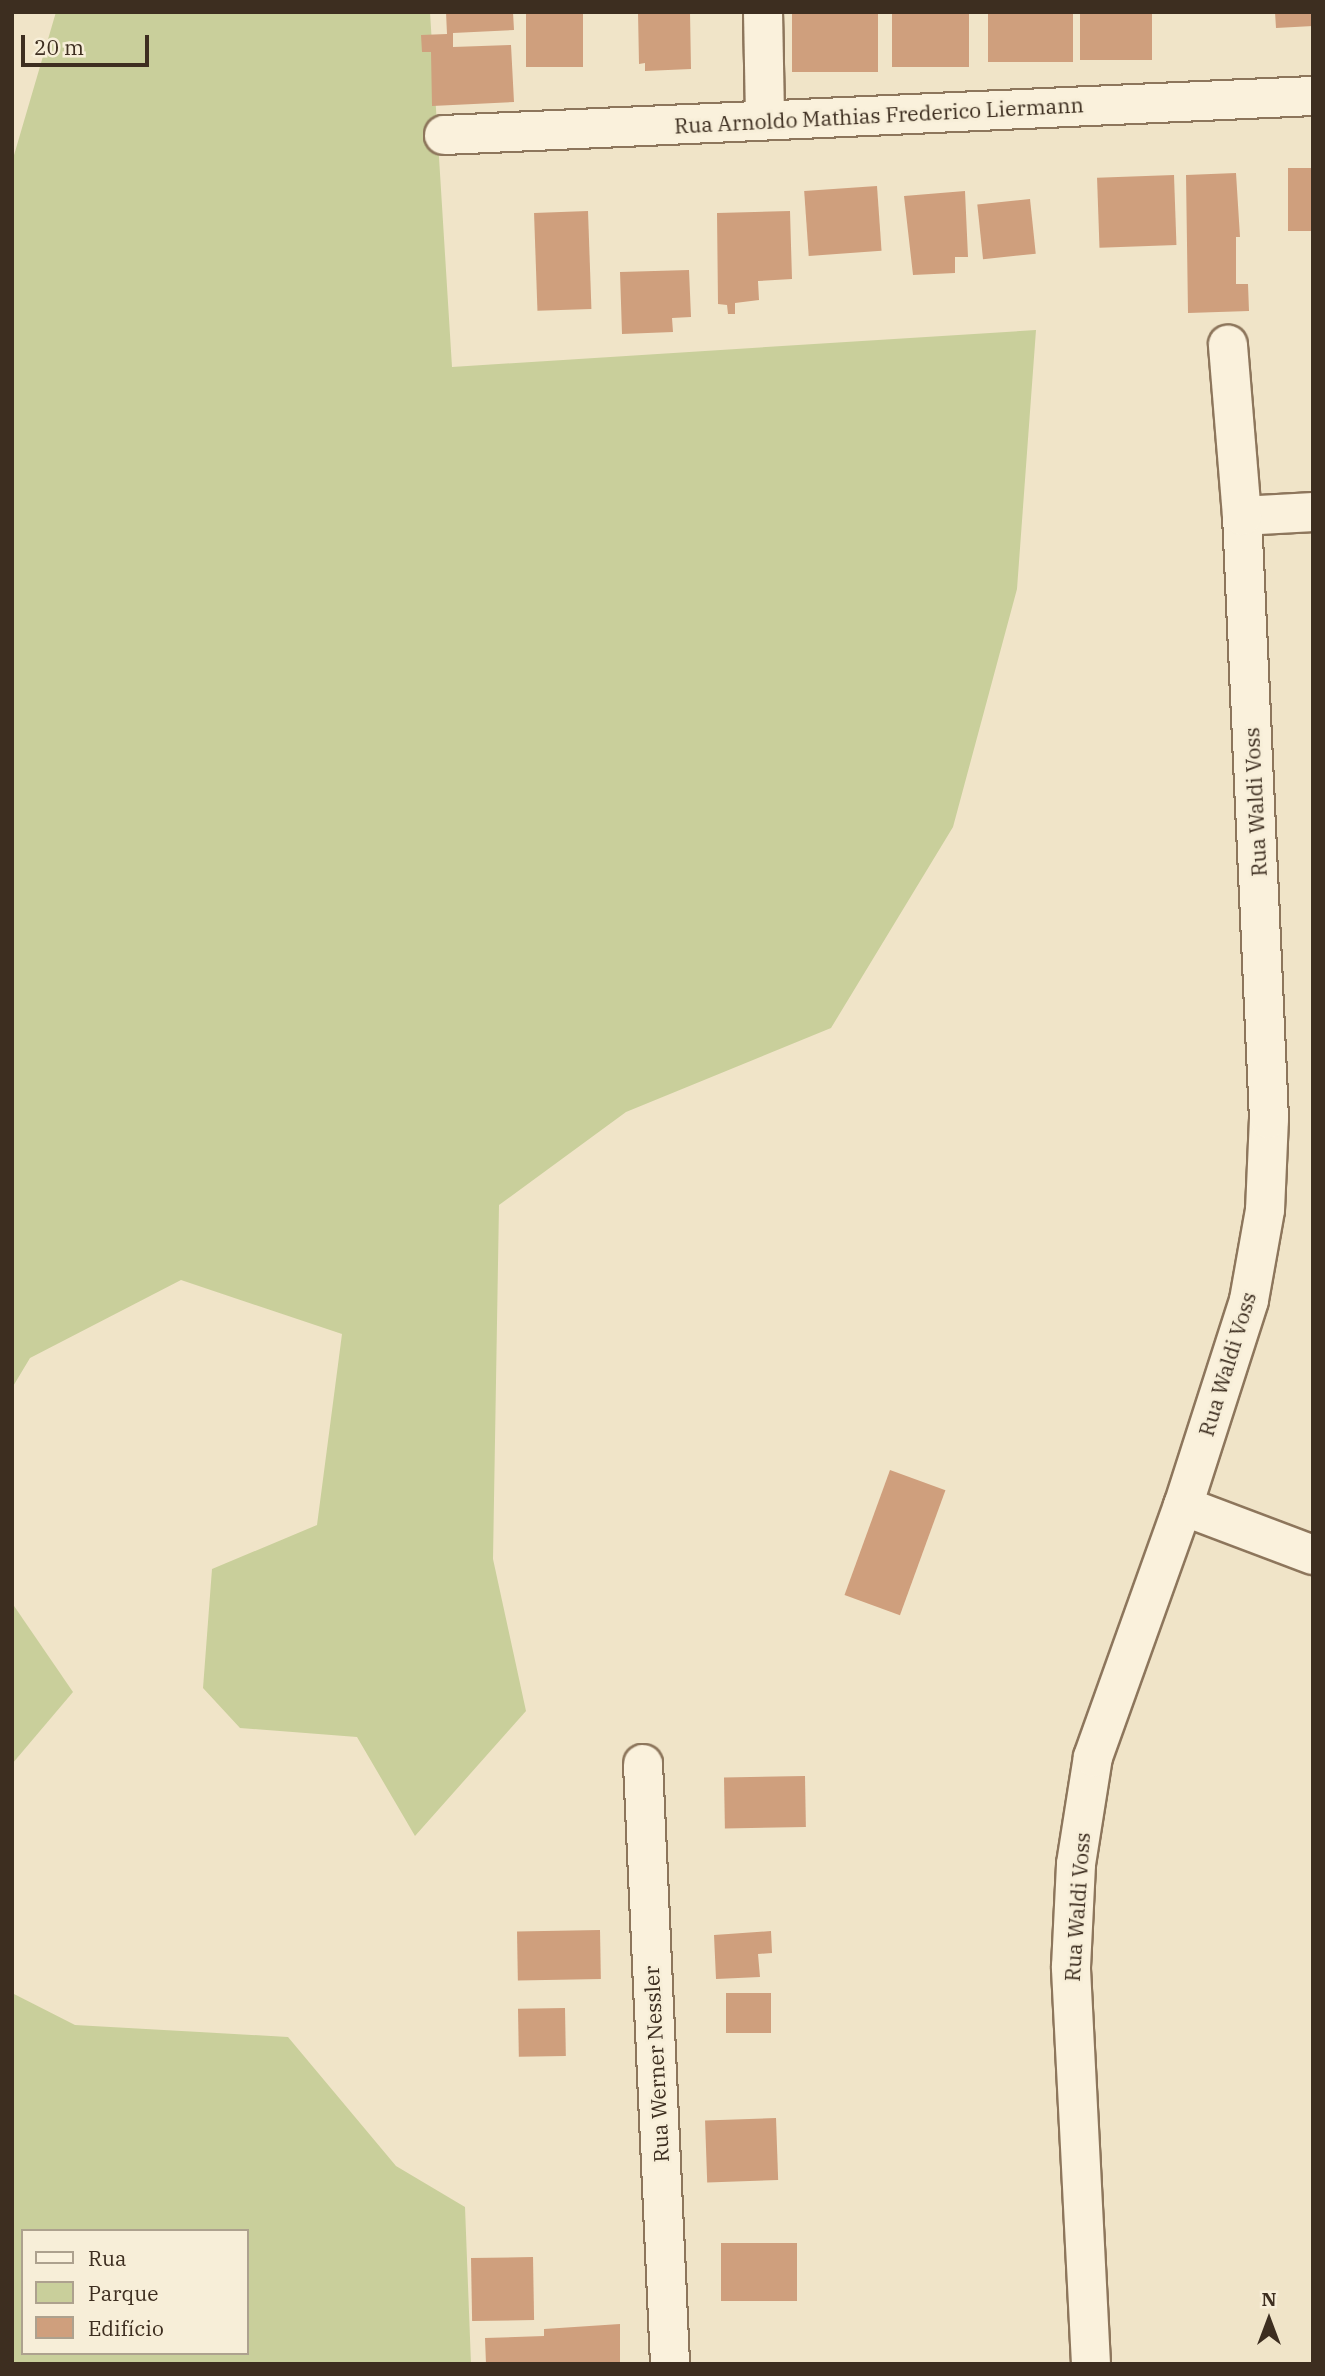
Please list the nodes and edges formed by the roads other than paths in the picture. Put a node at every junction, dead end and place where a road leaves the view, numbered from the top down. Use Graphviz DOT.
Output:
graph roads {
  1 [pos="763,12"];
  2 [pos="1313,96"];
  3 [pos="765,120"];
  4 [pos="444,135"];
  5 [pos="1228,345"];
  6 [pos="1313,512"];
  7 [pos="1242,516"];
  8 [pos="1183,1506"];
  9 [pos="1313,1556"];
  10 [pos="643,1763"];
  11 [pos="670,2364"];
  12 [pos="1091,2364"];
  1 -- 3 [label="street"];
  2 -- 3 [label="street, Rua Arnoldo Mathias Frederico Liermann"];
  3 -- 4 [label="street, Rua Arnoldo Mathias Frederico Liermann"];
  5 -- 7 [label="street, Rua Waldi Voss"];
  6 -- 7 [label="street"];
  7 -- 8 [label="street, Rua Waldi Voss"];
  8 -- 9 [label="street"];
  8 -- 12 [label="street, Rua Waldi Voss"];
  10 -- 11 [label="street, Rua Werner Nessler"];
}
